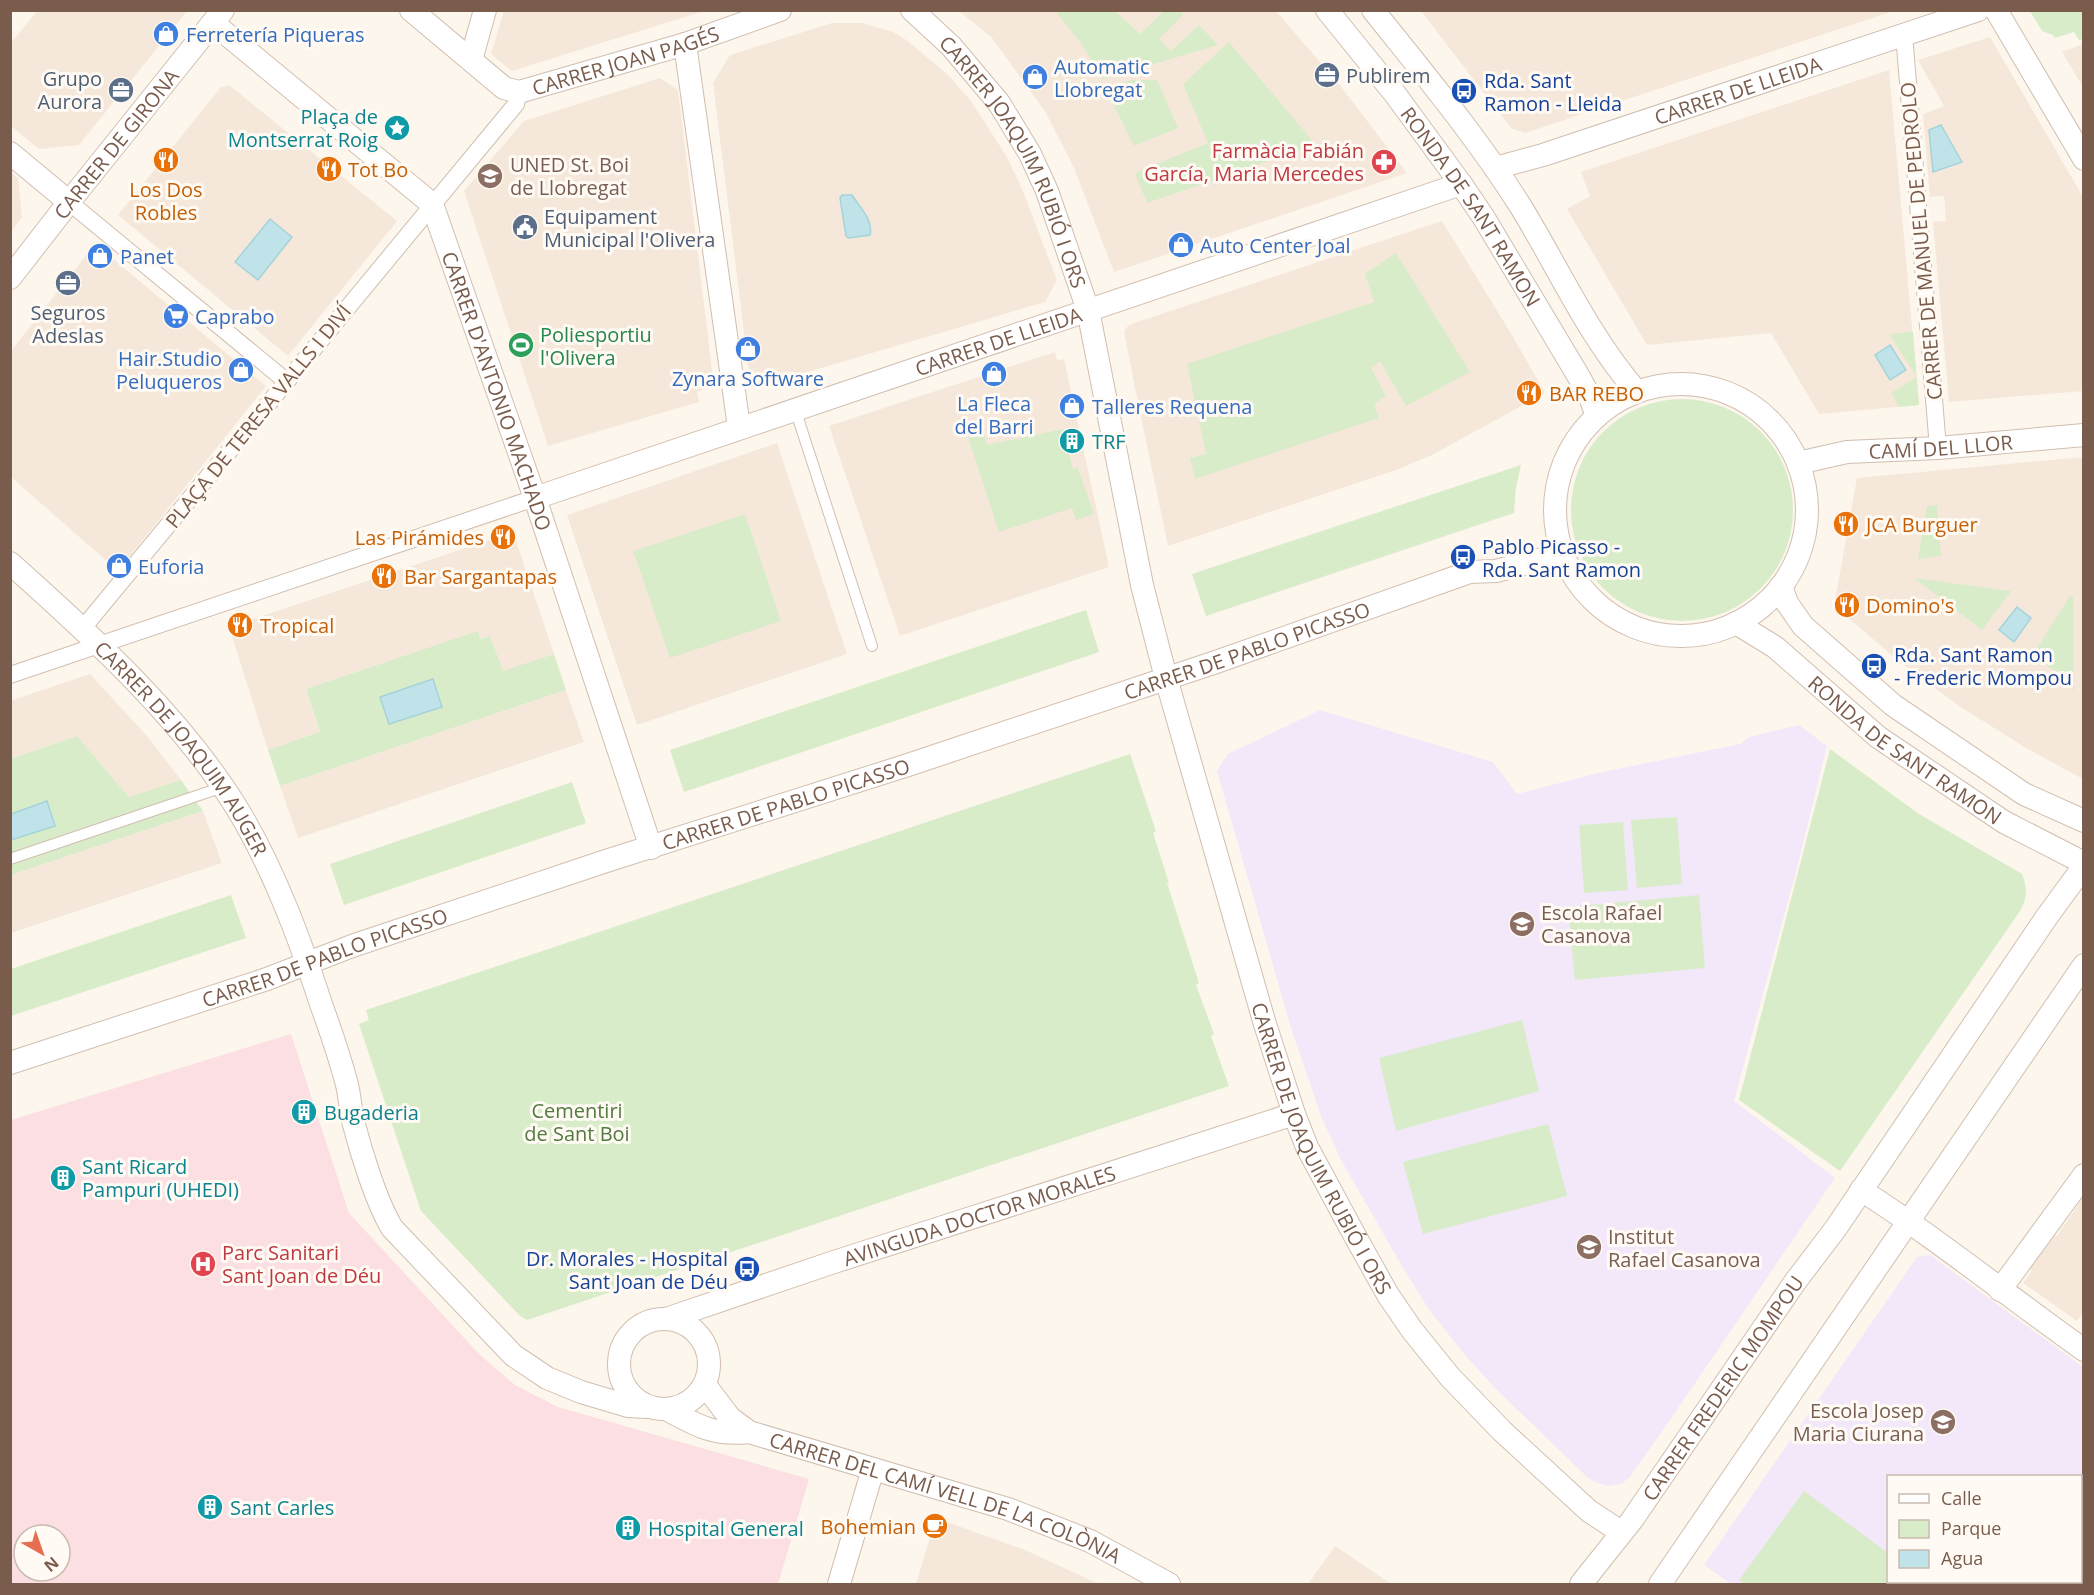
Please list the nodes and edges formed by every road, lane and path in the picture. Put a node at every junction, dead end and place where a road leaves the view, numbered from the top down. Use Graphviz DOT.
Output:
graph roads {
  1 [pos="411,10"];
  2 [pos="485,10"];
  3 [pos="780,10"];
  4 [pos="912,10"];
  5 [pos="1327,10"];
  6 [pos="1373,10"];
  7 [pos="1978,10"];
  8 [pos="1996,10"];
  9 [pos="218,17"];
  10 [pos="1904,34"];
  11 [pos="686,44"];
  12 [pos="471,60"];
  13 [pos="512,90"];
  14 [pos="2077,136"];
  15 [pos="10,153"];
  16 [pos="2084,159"];
  17 [pos="1495,168"];
  18 [pos="1461,184"];
  19 [pos="69,202"];
  20 [pos="432,204"];
  21 [pos="10,278"];
  22 [pos="1088,310"];
  23 [pos="286,381"];
  24 [pos="1637,392"];
  25 [pos="795,409"];
  26 [pos="1597,416"];
  27 [pos="740,427"];
  28 [pos="2084,435"];
  29 [pos="1938,448"];
  30 [pos="1798,463"];
  31 [pos="535,498"];
  32 [pos="1563,554"];
  33 [pos="10,562"];
  34 [pos="1781,586"];
  35 [pos="1736,623"];
  36 [pos="83,628"];
  37 [pos="100,645"];
  38 [pos="872,646"];
  39 [pos="10,675"];
  40 [pos="1166,678"];
  41 [pos="223,787"];
  42 [pos="2084,821"];
  43 [pos="651,848"];
  44 [pos="10,858"];
  45 [pos="2084,864"];
  46 [pos="307,963"];
  47 [pos="2084,965"];
  48 [pos="10,1064"];
  49 [pos="1294,1114"];
  50 [pos="353,1120"];
  51 [pos="2084,1175"];
  52 [pos="1861,1190"];
  53 [pos="1908,1220"];
  54 [pos="2000,1290"];
  55 [pos="666,1319"];
  56 [pos="2084,1350"];
  57 [pos="705,1385"];
  58 [pos="658,1408"];
  59 [pos="749,1432"];
  60 [pos="873,1469"];
  61 [pos="1621,1532"];
  62 [pos="1667,1582"];
  63 [pos="839,1584"];
  64 [pos="1169,1584"];
  65 [pos="1581,1584"];
  1 -- 12 [label="street"];
  2 -- 12 [label="street"];
  3 -- 11 [label="street, CARRER JOAN PAGÉS"];
  4 -- 22 [label="street, CARRER JOAQUIM RUBIÓ I ORS"];
  5 -- 18 [label="street, RONDA DE SANT RAMON"];
  6 -- 17 [label="street, RONDA DE SANT RAMON"];
  7 -- 10 [label="street, CARRER DE LLEIDA"];
  8 -- 14 [label="street"];
  9 -- 19 [label="street, CARRER DE GIRONA"];
  9 -- 20 [label="street"];
  10 -- 17 [label="street, CARRER DE LLEIDA"];
  10 -- 29 [label="street, CARRER DE MANUEL DE PEDROLO"];
  11 -- 13 [label="street, CARRER JOAN PAGÉS"];
  11 -- 27 [label="street"];
  12 -- 13 [label="street"];
  13 -- 20 [label="street"];
  14 -- 16 [label="street"];
  15 -- 19 [label="street"];
  17 -- 24 [label="street, RONDA DE SANT RAMON"];
  18 -- 22 [label="street, CARRER DE LLEIDA"];
  18 -- 26 [label="street, RONDA DE SANT RAMON"];
  19 -- 21 [label="street, CARRER DE GIRONA"];
  19 -- 23 [label="street"];
  20 -- 23 [label="street, PLAÇA DE TERESA VALLS I DIVÍ"];
  20 -- 31 [label="street, CARRER D'ANTONIO MACHADO"];
  22 -- 25 [label="street, CARRER DE LLEIDA"];
  22 -- 40 [label="street, CARRER JOAQUIM RUBIÓ I ORS"];
  23 -- 36 [label="street, PLAÇA DE TERESA VALLS I DIVÍ"];
  24 -- 26 [label="street"];
  24 -- 30 [label="street"];
  25 -- 27 [label="street, CARRER DE LLEIDA"];
  25 -- 38 [label="lane"];
  26 -- 32 [label="street"];
  27 -- 31 [label="street, CARRER DE LLEIDA"];
  28 -- 29 [label="street, CAMÍ DEL LLOR"];
  29 -- 30 [label="street, CAMÍ DEL LLOR"];
  30 -- 34 [label="street"];
  31 -- 37 [label="street"];
  31 -- 43 [label="street, CARRER D'ANTONIO MACHADO"];
  32 -- 35 [label="street"];
  32 -- 40 [label="street, CARRER DE PABLO PICASSO"];
  33 -- 36 [label="street, CARRER DE JOAQUIM AUGER"];
  34 -- 35 [label="street"];
  34 -- 42 [label="street, RONDA DE SANT RAMON"];
  35 -- 45 [label="street, RONDA DE SANT RAMON"];
  36 -- 37 [label="street, CARRER DE JOAQUIM AUGER"];
  37 -- 39 [label="street"];
  37 -- 41 [label="street, CARRER DE JOAQUIM AUGER"];
  40 -- 43 [label="street, CARRER DE PABLO PICASSO"];
  40 -- 49 [label="street, CARRER DE JOAQUIM RUBIÓ I ORS"];
  41 -- 44 [label="lane"];
  41 -- 46 [label="street, CARRER DE JOAQUIM AUGER"];
  43 -- 46 [label="street, CARRER DE PABLO PICASSO"];
  45 -- 52 [label="street, CARRER FREDERIC MOMPOU"];
  46 -- 48 [label="street, CARRER DE PABLO PICASSO"];
  46 -- 50 [label="street, CARRER DE JOAQUIM AUGER"];
  47 -- 53 [label="street"];
  49 -- 55 [label="street, AVINGUDA DOCTOR MORALES"];
  49 -- 61 [label="street, CARRER DE JOAQUIM RUBIÓ I ORS"];
  50 -- 58 [label="street, CARRER DEL CAMÍ VELL DE LA COLÒNIA"];
  51 -- 54 [label="street"];
  52 -- 53 [label="street"];
  52 -- 61 [label="street, CARRER FREDERIC MOMPOU"];
  53 -- 54 [label="street"];
  53 -- 62 [label="street"];
  54 -- 56 [label="street"];
  55 -- 57 [label="street"];
  55 -- 58 [label="street, CARRER DEL CAMÍ VELL DE LA COLÒNIA"];
  57 -- 58 [label="street"];
  57 -- 59 [label="street, CARRER DEL CAMÍ VELL DE LA COLÒNIA"];
  58 -- 59 [label="street, CARRER DEL CAMÍ VELL DE LA COLÒNIA"];
  59 -- 60 [label="street, CARRER DEL CAMÍ VELL DE LA COLÒNIA"];
  60 -- 63 [label="street"];
  60 -- 64 [label="street, CARRER DEL CAMÍ VELL DE LA COLÒNIA"];
  61 -- 65 [label="street, CARRER FREDERIC MOMPOU"];
}
